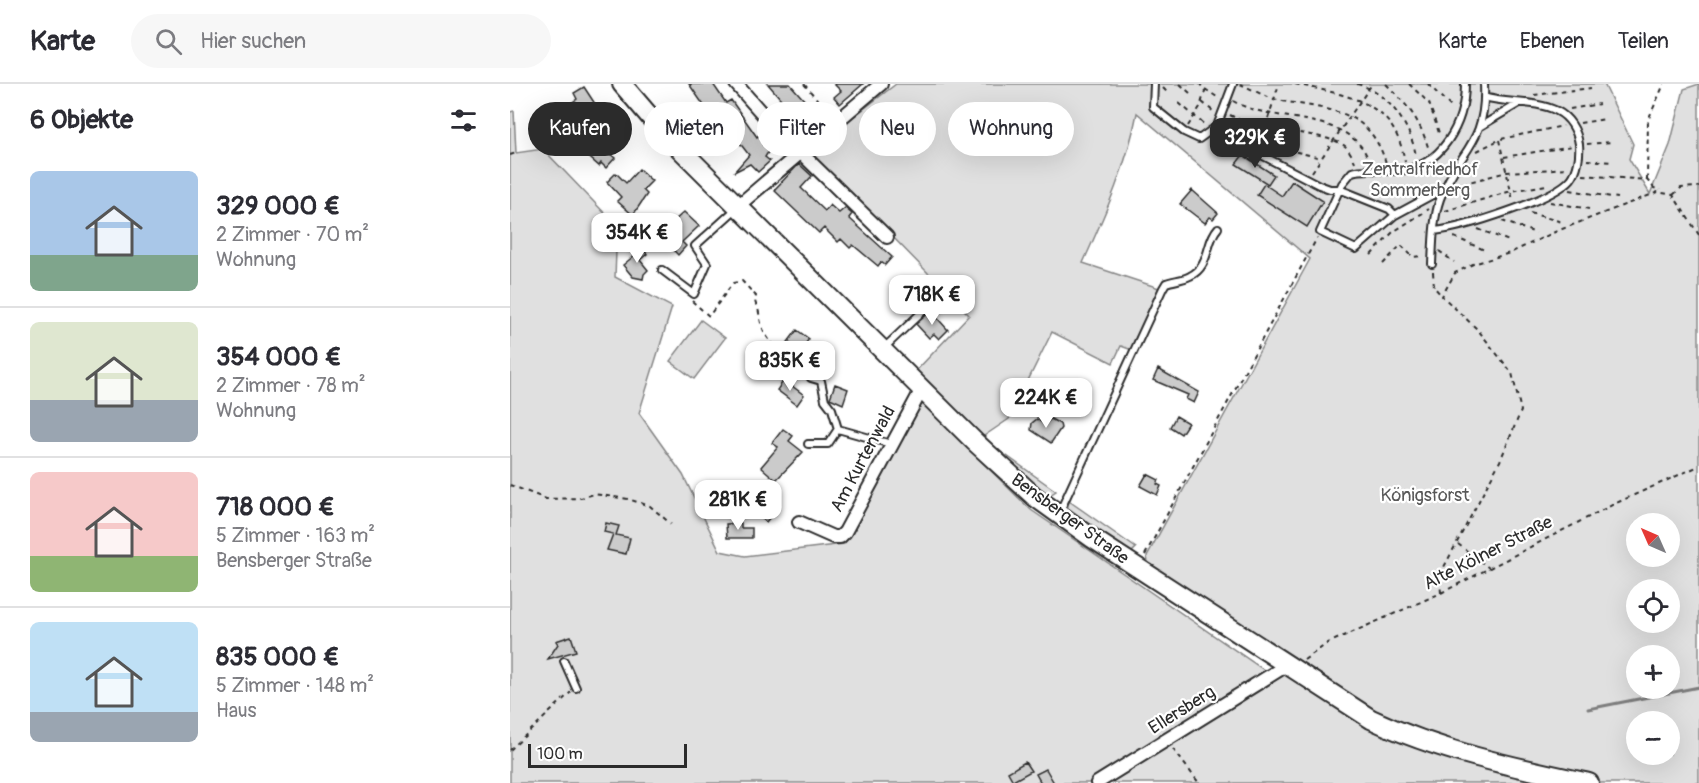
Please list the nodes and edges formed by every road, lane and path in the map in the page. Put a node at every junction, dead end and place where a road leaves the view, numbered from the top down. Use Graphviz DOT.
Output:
graph roads {
  1 [pos="622,84"];
  2 [pos="736,84"];
  3 [pos="804,84"];
  4 [pos="1154,84"];
  5 [pos="1159,84"];
  6 [pos="1180,84"];
  7 [pos="1233,84"];
  8 [pos="1240,84"];
  9 [pos="1280,84"];
  10 [pos="1295,84"];
  11 [pos="1357,84"];
  12 [pos="1386,84"];
  13 [pos="1408,84"];
  14 [pos="1428,84"];
  15 [pos="1466,84"];
  16 [pos="1484,84"];
  17 [pos="1665,84"];
  18 [pos="878,85"];
  19 [pos="1201,85"];
  20 [pos="1371,86"];
  21 [pos="1591,88"];
  22 [pos="1168,93"];
  23 [pos="1191,94"];
  24 [pos="1484,98"];
  25 [pos="1226,99"];
  26 [pos="1275,99"];
  27 [pos="1360,99"];
  28 [pos="820,102"];
  29 [pos="1202,102"];
  30 [pos="1179,103"];
  31 [pos="1520,104"];
  32 [pos="1599,104"];
  33 [pos="757,107"];
  34 [pos="1558,112"];
  35 [pos="847,113"];
  36 [pos="1222,114"];
  37 [pos="1270,114"];
  38 [pos="1349,114"];
  39 [pos="1460,115"];
  40 [pos="1194,116"];
  41 [pos="1606,118"];
  42 [pos="1572,124"];
  43 [pos="1481,126"];
  44 [pos="1340,128"];
  45 [pos="1215,129"];
  46 [pos="1266,129"];
  47 [pos="1184,132"];
  48 [pos="1331,140"];
  49 [pos="1499,140"];
  50 [pos="1611,142"];
  51 [pos="1260,143"];
  52 [pos="1579,145"];
  53 [pos="1443,148"];
  54 [pos="516,153"];
  55 [pos="1257,153"];
  56 [pos="510,155"];
  57 [pos="796,156"];
  58 [pos="802,156"];
  59 [pos="1503,157"];
  60 [pos="1321,158"];
  61 [pos="1431,158"];
  62 [pos="1464,159"];
  63 [pos="1612,162"];
  64 [pos="1418,166"];
  65 [pos="1576,168"];
  66 [pos="1359,170"];
  67 [pos="1372,170"];
  68 [pos="1406,170"];
  69 [pos="1389,171"];
  70 [pos="1507,172"];
  71 [pos="1308,179"];
  72 [pos="1647,180"];
  73 [pos="1445,188"];
  74 [pos="1560,188"];
  75 [pos="1699,188"];
  76 [pos="1339,189"];
  77 [pos="1511,191"];
  78 [pos="1663,191"];
  79 [pos="1673,195"];
  80 [pos="1618,198"];
  81 [pos="1536,200"];
  82 [pos="1439,203"];
  83 [pos="739,205"];
  84 [pos="1515,208"];
  85 [pos="1589,209"];
  86 [pos="1437,213"];
  87 [pos="1395,215"];
  88 [pos="1487,216"];
  89 [pos="1562,222"];
  90 [pos="1464,224"];
  91 [pos="1218,228"];
  92 [pos="1437,231"];
  93 [pos="1320,232"];
  94 [pos="1536,233"];
  95 [pos="1699,235"];
  96 [pos="887,237"];
  97 [pos="1509,241"];
  98 [pos="1432,246"];
  99 [pos="1487,251"];
  100 [pos="1371,255"];
  101 [pos="1432,255"];
  102 [pos="1454,262"];
  103 [pos="1383,264"];
  104 [pos="1432,264"];
  105 [pos="662,270"];
  106 [pos="694,294"];
  107 [pos="1442,296"];
  108 [pos="925,309"];
  109 [pos="814,350"];
  110 [pos="882,350"];
  111 [pos="812,367"];
  112 [pos="922,389"];
  113 [pos="838,429"];
  114 [pos="808,444"];
  115 [pos="891,444"];
  116 [pos="1698,466"];
  117 [pos="510,485"];
  118 [pos="1059,514"];
  119 [pos="799,522"];
  120 [pos="671,524"];
  121 [pos="1458,544"];
  122 [pos="1490,568"];
  123 [pos="1139,569"];
  124 [pos="1441,593"];
  125 [pos="564,661"];
  126 [pos="1288,667"];
  127 [pos="576,688"];
  128 [pos="563,699"];
  129 [pos="1167,741"];
  130 [pos="510,750"];
  131 [pos="1097,783"];
  132 [pos="1199,783"];
  133 [pos="1589,783"];
  1 -- 83 [label="main road, Bensberger Straße"];
  2 -- 33 [label="street"];
  3 -- 28 [label="path"];
  4 -- 47 [label="lane"];
  5 -- 22 [label="path"];
  6 -- 23 [label="path"];
  7 -- 25 [label="lane"];
  8 -- 26 [label="path"];
  9 -- 26 [label="path"];
  10 -- 27 [label="path"];
  11 -- 20 [label="path"];
  12 -- 61 [label="path"];
  13 -- 53 [label="path"];
  14 -- 39 [label="path"];
  15 -- 39 [label="lane"];
  16 -- 24 [label="lane"];
  17 -- 72 [label="path"];
  18 -- 35 [label="street"];
  19 -- 25 [label="path"];
  19 -- 29 [label="path"];
  20 -- 27 [label="path"];
  20 -- 64 [label="path"];
  21 -- 31 [label="path"];
  24 -- 31 [label="lane"];
  24 -- 43 [label="lane"];
  25 -- 36 [label="lane"];
  25 -- 37 [label="path"];
  26 -- 37 [label="path"];
  26 -- 38 [label="path"];
  27 -- 38 [label="path"];
  27 -- 68 [label="path"];
  29 -- 36 [label="path"];
  29 -- 40 [label="path"];
  30 -- 40 [label="path"];
  31 -- 34 [label="lane"];
  31 -- 43 [label="lane"];
  32 -- 34 [label="path"];
  34 -- 42 [label="lane"];
  36 -- 45 [label="lane"];
  36 -- 46 [label="path"];
  37 -- 44 [label="path"];
  37 -- 46 [label="path"];
  38 -- 44 [label="path"];
  38 -- 69 [label="path"];
  39 -- 53 [label="lane"];
  40 -- 45 [label="path"];
  40 -- 47 [label="path"];
  41 -- 42 [label="path"];
  42 -- 49 [label="path"];
  42 -- 52 [label="lane"];
  43 -- 62 [label="lane"];
  44 -- 48 [label="path"];
  44 -- 67 [label="path"];
  45 -- 47 [label="lane"];
  45 -- 55 [label="lane"];
  46 -- 48 [label="path"];
  46 -- 51 [label="path"];
  48 -- 60 [label="path"];
  48 -- 66 [label="path"];
  49 -- 59 [label="path"];
  49 -- 62 [label="path"];
  50 -- 52 [label="path"];
  51 -- 55 [label="path"];
  51 -- 60 [label="path"];
  52 -- 59 [label="path"];
  52 -- 65 [label="lane"];
  53 -- 61 [label="lane"];
  54 -- 56 [label="path"];
  55 -- 71 [label="lane"];
  57 -- 83 [label="street"];
  58 -- 96 [label="street"];
  59 -- 70 [label="path"];
  60 -- 71 [label="path"];
  61 -- 64 [label="lane"];
  62 -- 73 [label="lane"];
  63 -- 65 [label="path"];
  64 -- 68 [label="lane"];
  65 -- 70 [label="path"];
  65 -- 72 [label="path"];
  65 -- 74 [label="lane"];
  66 -- 67 [label="lane"];
  66 -- 76 [label="lane"];
  67 -- 69 [label="lane"];
  68 -- 69 [label="lane"];
  70 -- 73 [label="path"];
  70 -- 77 [label="path"];
  71 -- 76 [label="lane"];
  72 -- 78 [label="path"];
  73 -- 82 [label="lane"];
  73 -- 87 [label="lane"];
  74 -- 77 [label="path"];
  74 -- 80 [label="path"];
  74 -- 81 [label="lane"];
  75 -- 79 [label="path"];
  76 -- 87 [label="lane"];
  76 -- 93 [label="lane"];
  77 -- 86 [label="path"];
  78 -- 79 [label="path"];
  78 -- 107 [label="path"];
  79 -- 95 [label="path"];
  81 -- 84 [label="lane"];
  81 -- 85 [label="path"];
  82 -- 86 [label="lane"];
  82 -- 100 [label="path"];
  83 -- 106 [label="lane"];
  83 -- 110 [label="main road, Bensberger Straße"];
  84 -- 88 [label="lane"];
  84 -- 89 [label="path"];
  86 -- 92 [label="lane"];
  87 -- 93 [label="lane"];
  88 -- 90 [label="lane"];
  88 -- 94 [label="path"];
  90 -- 92 [label="lane"];
  90 -- 97 [label="path"];
  91 -- 118 [label="lane"];
  92 -- 98 [label="lane"];
  92 -- 99 [label="path"];
  93 -- 123 [label="path"];
  98 -- 101 [label="lane"];
  98 -- 102 [label="path"];
  101 -- 103 [label="path"];
  101 -- 104 [label="lane"];
  104 -- 107 [label="path"];
  105 -- 106 [label="lane"];
  106 -- 111 [label="path"];
  107 -- 121 [label="path"];
  108 -- 110 [label="lane"];
  109 -- 111 [label="lane"];
  110 -- 112 [label="main road, Bensberger Straße"];
  111 -- 113 [label="lane"];
  112 -- 115 [label="street, Am Kurtenwald"];
  112 -- 118 [label="main road, Bensberger Straße"];
  113 -- 114 [label="lane"];
  113 -- 115 [label="lane"];
  115 -- 119 [label="street, Am Kurtenwald"];
  116 -- 122 [label="path, Alte Kölner Straße"];
  117 -- 120 [label="path"];
  118 -- 123 [label="main road, Bensberger Straße"];
  121 -- 122 [label="path"];
  121 -- 124 [label="path"];
  122 -- 124 [label="path, Alte Kölner Straße"];
  123 -- 126 [label="main road, Bensberger Straße"];
  124 -- 126 [label="path, Alte Kölner Straße"];
  125 -- 127 [label="lane"];
  126 -- 129 [label="street, Ellersberg"];
  126 -- 133 [label="main road, Bensberger Straße"];
  128 -- 130 [label="path"];
  129 -- 131 [label="street, Ellersberg"];
  129 -- 132 [label="path"];
}
